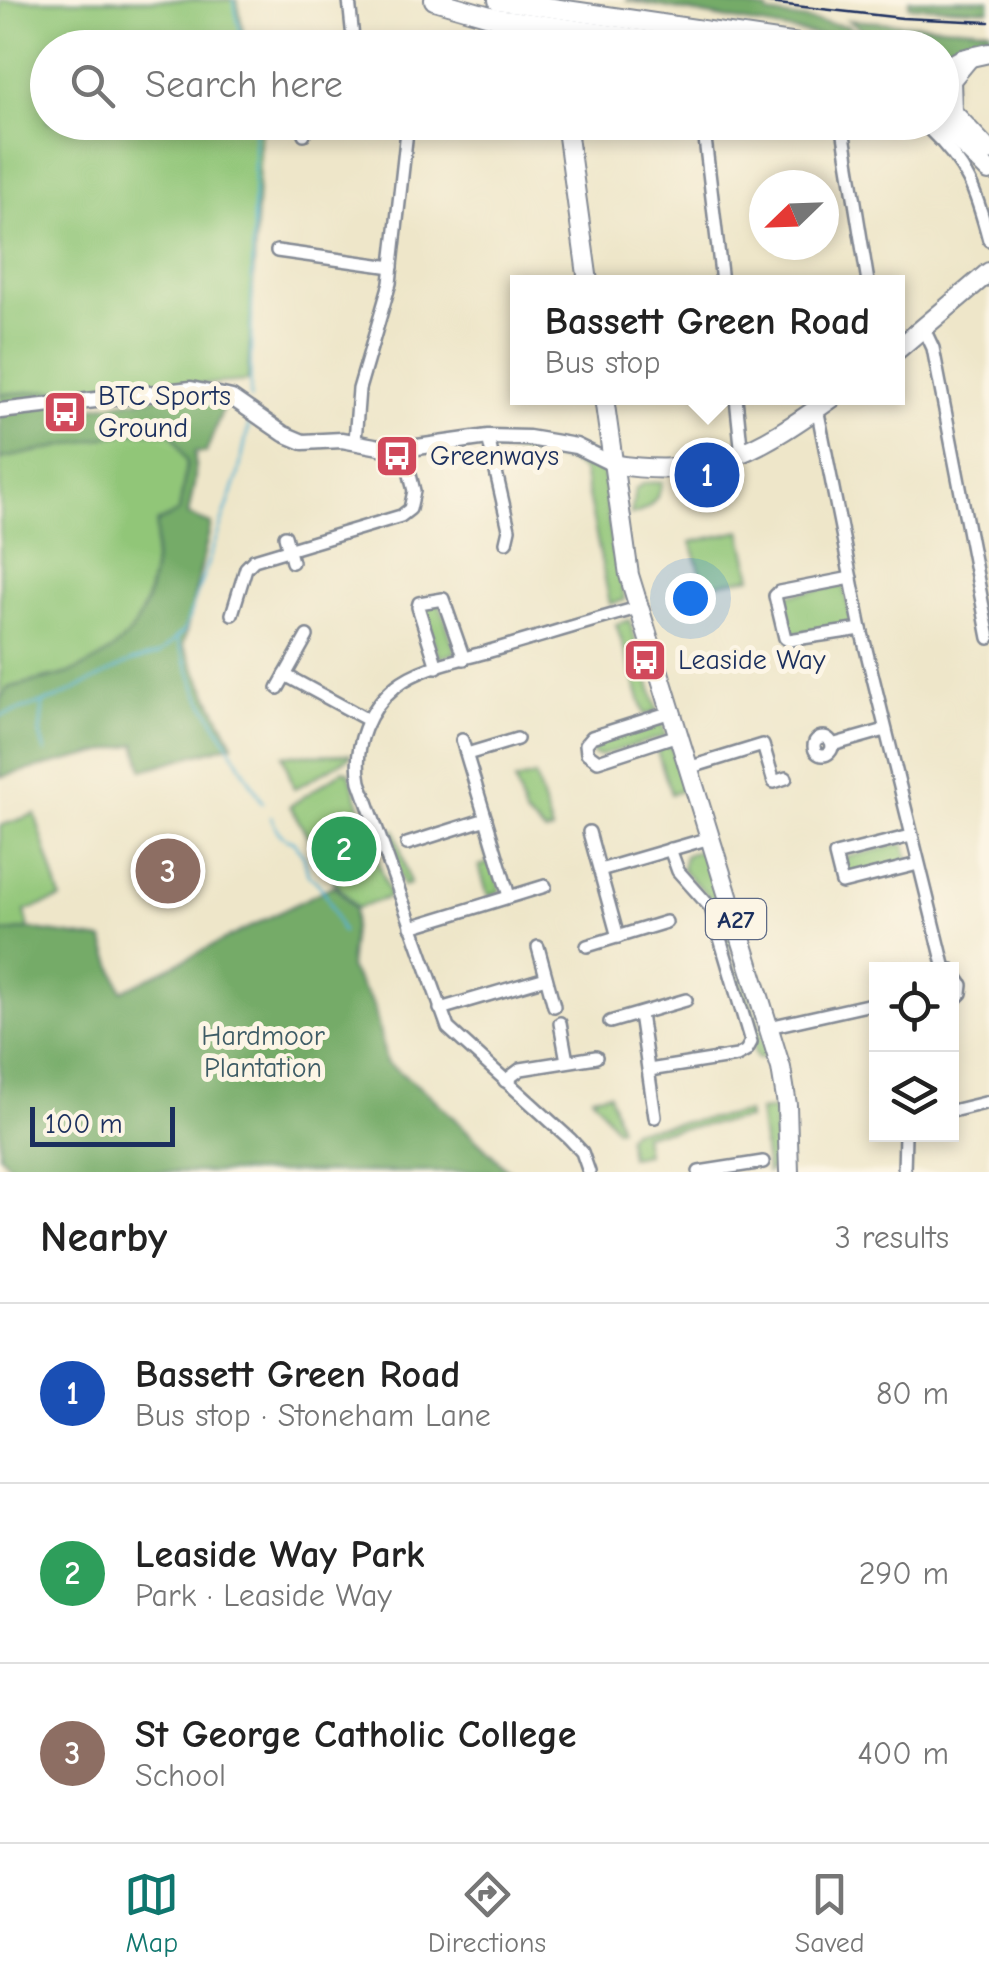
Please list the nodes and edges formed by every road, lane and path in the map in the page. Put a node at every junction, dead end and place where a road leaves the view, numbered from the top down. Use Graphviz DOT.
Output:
graph roads {
  1 [pos="348,0"];
  2 [pos="434,0"];
  3 [pos="498,0"];
  4 [pos="581,4"];
  5 [pos="542,7"];
  6 [pos="352,30"];
  7 [pos="536,30"];
  8 [pos="557,30"];
  9 [pos="600,30"];
  10 [pos="721,30"];
  11 [pos="989,54"];
  12 [pos="959,61"];
  13 [pos="959,131"];
  14 [pos="959,139"];
  15 [pos="406,140"];
  16 [pos="568,140"];
  17 [pos="705,140"];
  18 [pos="845,140"];
  19 [pos="944,140"];
  20 [pos="945,144"];
  21 [pos="989,151"];
  22 [pos="933,152"];
  23 [pos="989,171"];
  24 [pos="989,240"];
  25 [pos="283,256"];
  26 [pos="392,267"];
  27 [pos="989,272"];
  28 [pos="587,275"];
  29 [pos="721,275"];
  30 [pos="867,275"];
  31 [pos="924,329"];
  32 [pos="905,344"];
  33 [pos="605,405"];
  34 [pos="737,405"];
  35 [pos="821,405"];
  36 [pos="824,405"];
  37 [pos="0,411"];
  38 [pos="488,437"];
  39 [pos="354,441"];
  40 [pos="404,450"];
  41 [pos="742,455"];
  42 [pos="613,464"];
  43 [pos="506,542"];
  44 [pos="850,578"];
  45 [pos="638,608"];
  46 [pos="232,614"];
  47 [pos="861,629"];
  48 [pos="307,636"];
  49 [pos="989,638"];
  50 [pos="464,659"];
  51 [pos="437,667"];
  52 [pos="285,675"];
  53 [pos="278,688"];
  54 [pos="670,712"];
  55 [pos="368,720"];
  56 [pos="885,730"];
  57 [pos="678,735"];
  58 [pos="517,739"];
  59 [pos="462,740"];
  60 [pos="832,746"];
  61 [pos="466,754"];
  62 [pos="688,768"];
  63 [pos="786,778"];
  64 [pos="486,818"];
  65 [pos="589,832"];
  66 [pos="911,836"];
  67 [pos="710,838"];
  68 [pos="406,844"];
  69 [pos="670,849"];
  70 [pos="918,864"];
  71 [pos="600,870"];
  72 [pos="545,886"];
  73 [pos="509,896"];
  74 [pos="666,922"];
  75 [pos="411,927"];
  76 [pos="618,937"];
  77 [pos="538,946"];
  78 [pos="586,946"];
  79 [pos="946,962"];
  80 [pos="546,978"];
  81 [pos="686,1000"];
  82 [pos="869,1005"];
  83 [pos="554,1006"];
  84 [pos="440,1009"];
  85 [pos="640,1014"];
  86 [pos="610,1022"];
  87 [pos="560,1023"];
  88 [pos="769,1027"];
  89 [pos="596,1057"];
  90 [pos="566,1061"];
  91 [pos="649,1070"];
  92 [pos="506,1081"];
  93 [pos="989,1102"];
  94 [pos="959,1109"];
  95 [pos="655,1117"];
  96 [pos="905,1142"];
  97 [pos="762,1162"];
  98 [pos="731,1169"];
  99 [pos="589,1172"];
  100 [pos="698,1172"];
  101 [pos="789,1172"];
  102 [pos="904,1172"];
  1 -- 6 [label="street"];
  2 -- 7 [label="main road"];
  3 -- 5 [label="main road"];
  4 -- 5 [label="main road"];
  4 -- 9 [label="main road"];
  4 -- 10 [label="main road"];
  5 -- 8 [label="main road"];
  11 -- 12 [label="main road"];
  13 -- 21 [label="main road"];
  14 -- 23 [label="main road"];
  15 -- 26 [label="street"];
  16 -- 28 [label="main road"];
  17 -- 29 [label="street"];
  18 -- 30 [label="street"];
  19 -- 20 [label="street"];
  20 -- 22 [label="street"];
  20 -- 24 [label="street"];
  25 -- 26 [label="street"];
  26 -- 39 [label="street"];
  27 -- 31 [label="main road"];
  31 -- 32 [label="main road"];
  31 -- 49 [label="street"];
  33 -- 42 [label="main road, A27"];
  34 -- 41 [label="street"];
  35 -- 41 [label="main road"];
  36 -- 44 [label="street"];
  37 -- 39 [label="street"];
  38 -- 40 [label="street"];
  38 -- 42 [label="street"];
  38 -- 43 [label="street"];
  39 -- 40 [label="street"];
  40 -- 46 [label="street"];
  41 -- 42 [label="main road"];
  42 -- 45 [label="main road, A27"];
  44 -- 47 [label="street"];
  44 -- 47 [label="street"];
  45 -- 50 [label="street"];
  45 -- 54 [label="main road, A27"];
  47 -- 56 [label="street"];
  48 -- 52 [label="street"];
  50 -- 51 [label="street"];
  50 -- 51 [label="street"];
  51 -- 55 [label="street"];
  52 -- 53 [label="street"];
  52 -- 55 [label="street"];
  54 -- 57 [label="main road, A27"];
  54 -- 57 [label="street"];
  55 -- 75 [label="street"];
  56 -- 60 [label="street"];
  56 -- 66 [label="street"];
  57 -- 62 [label="main road, A27"];
  58 -- 61 [label="street"];
  59 -- 61 [label="street"];
  61 -- 64 [label="street"];
  62 -- 63 [label="street"];
  62 -- 67 [label="main road, A27"];
  64 -- 68 [label="street"];
  64 -- 73 [label="street"];
  65 -- 71 [label="street"];
  66 -- 70 [label="street"];
  66 -- 70 [label="street"];
  67 -- 69 [label="street"];
  67 -- 88 [label="main road, A27"];
  69 -- 71 [label="street"];
  69 -- 91 [label="street"];
  70 -- 79 [label="street"];
  71 -- 76 [label="street"];
  72 -- 73 [label="street"];
  73 -- 75 [label="street"];
  74 -- 76 [label="street"];
  75 -- 84 [label="street"];
  76 -- 78 [label="street"];
  77 -- 80 [label="street"];
  80 -- 83 [label="street"];
  80 -- 84 [label="street"];
  81 -- 85 [label="street"];
  82 -- 88 [label="street"];
  84 -- 92 [label="street"];
  85 -- 86 [label="street"];
  85 -- 91 [label="street"];
  87 -- 90 [label="street"];
  88 -- 101 [label="main road, A27"];
  89 -- 90 [label="street"];
  90 -- 92 [label="street"];
  91 -- 95 [label="street"];
  92 -- 99 [label="street"];
  93 -- 94 [label="street"];
  96 -- 102 [label="street"];
  97 -- 98 [label="street"];
  98 -- 100 [label="street"];
}
